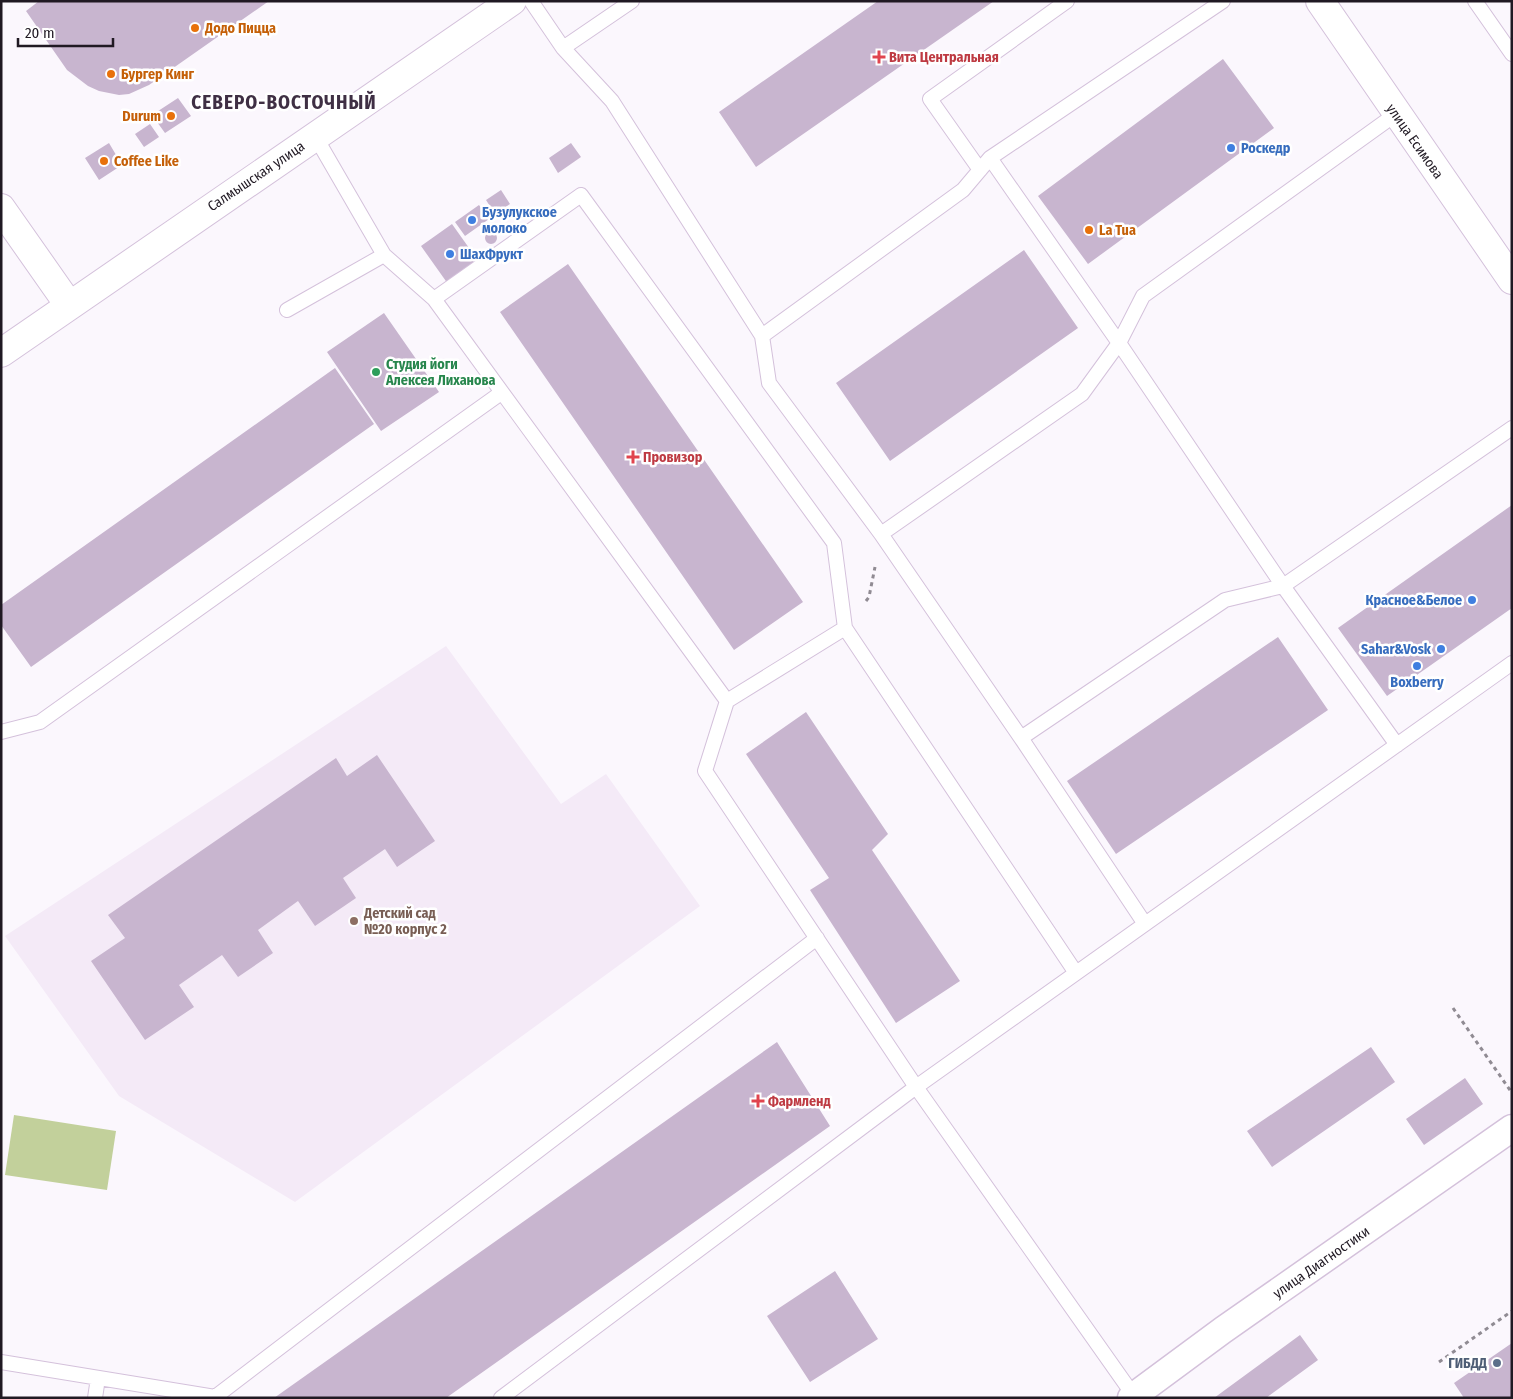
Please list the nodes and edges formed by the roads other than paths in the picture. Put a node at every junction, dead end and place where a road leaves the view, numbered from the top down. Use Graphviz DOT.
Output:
graph roads {
  1 [pos="512,1"];
  2 [pos="531,1"];
  3 [pos="632,1"];
  4 [pos="1067,1"];
  5 [pos="1223,1"];
  6 [pos="1320,1"];
  7 [pos="1475,1"];
  8 [pos="563,48"];
  9 [pos="1512,54"];
  10 [pos="1396,114"];
  11 [pos="315,136"];
  12 [pos="990,158"];
  13 [pos="980,170"];
  14 [pos="1,208"];
  15 [pos="384,255"];
  16 [pos="1510,272"];
  17 [pos="434,299"];
  18 [pos="69,305"];
  19 [pos="287,310"];
  20 [pos="762,336"];
  21 [pos="1119,343"];
  22 [pos="1,353"];
  23 [pos="501,393"];
  24 [pos="1512,428"];
  25 [pos="882,534"];
  26 [pos="1283,586"];
  27 [pos="845,628"];
  28 [pos="1512,663"];
  29 [pos="727,701"];
  30 [pos="1,732"];
  31 [pos="1021,738"];
  32 [pos="1396,745"];
  33 [pos="1145,924"];
  34 [pos="817,938"];
  35 [pos="1076,973"];
  36 [pos="916,1087"];
  37 [pos="1512,1128"];
  38 [pos="1,1362"];
  39 [pos="98,1378"];
  40 [pos="1133,1397"];
  41 [pos="94,1398"];
  42 [pos="501,1398"];
  1 -- 11 [label="main road, Салмышская улица"];
  2 -- 8 [label="lane"];
  3 -- 8 [label="lane"];
  4 -- 13 [label="lane"];
  5 -- 12 [label="lane"];
  6 -- 10 [label="main road, улица Есимова"];
  7 -- 9 [label="lane"];
  8 -- 20 [label="lane"];
  10 -- 16 [label="main road, улица Есимова"];
  10 -- 21 [label="lane"];
  11 -- 15 [label="lane"];
  11 -- 18 [label="main road, Салмышская улица"];
  12 -- 13 [label="lane"];
  12 -- 21 [label="lane"];
  13 -- 20 [label="lane"];
  14 -- 18 [label="main road"];
  15 -- 17 [label="lane"];
  15 -- 19 [label="lane"];
  17 -- 23 [label="lane"];
  17 -- 27 [label="lane"];
  18 -- 22 [label="main road, Салмышская улица"];
  20 -- 25 [label="lane"];
  21 -- 25 [label="lane"];
  21 -- 26 [label="lane"];
  23 -- 29 [label="lane"];
  23 -- 30 [label="lane"];
  24 -- 26 [label="lane"];
  25 -- 31 [label="lane"];
  26 -- 31 [label="lane"];
  26 -- 32 [label="lane"];
  27 -- 29 [label="lane"];
  27 -- 35 [label="lane"];
  28 -- 32 [label="lane"];
  29 -- 34 [label="lane"];
  31 -- 33 [label="lane"];
  32 -- 33 [label="lane"];
  33 -- 35 [label="lane"];
  34 -- 36 [label="lane"];
  34 -- 39 [label="lane"];
  35 -- 36 [label="lane"];
  36 -- 40 [label="lane"];
  36 -- 42 [label="lane"];
  37 -- 40 [label="street, улица Диагностики"];
  38 -- 39 [label="lane"];
  39 -- 41 [label="lane"];
}
